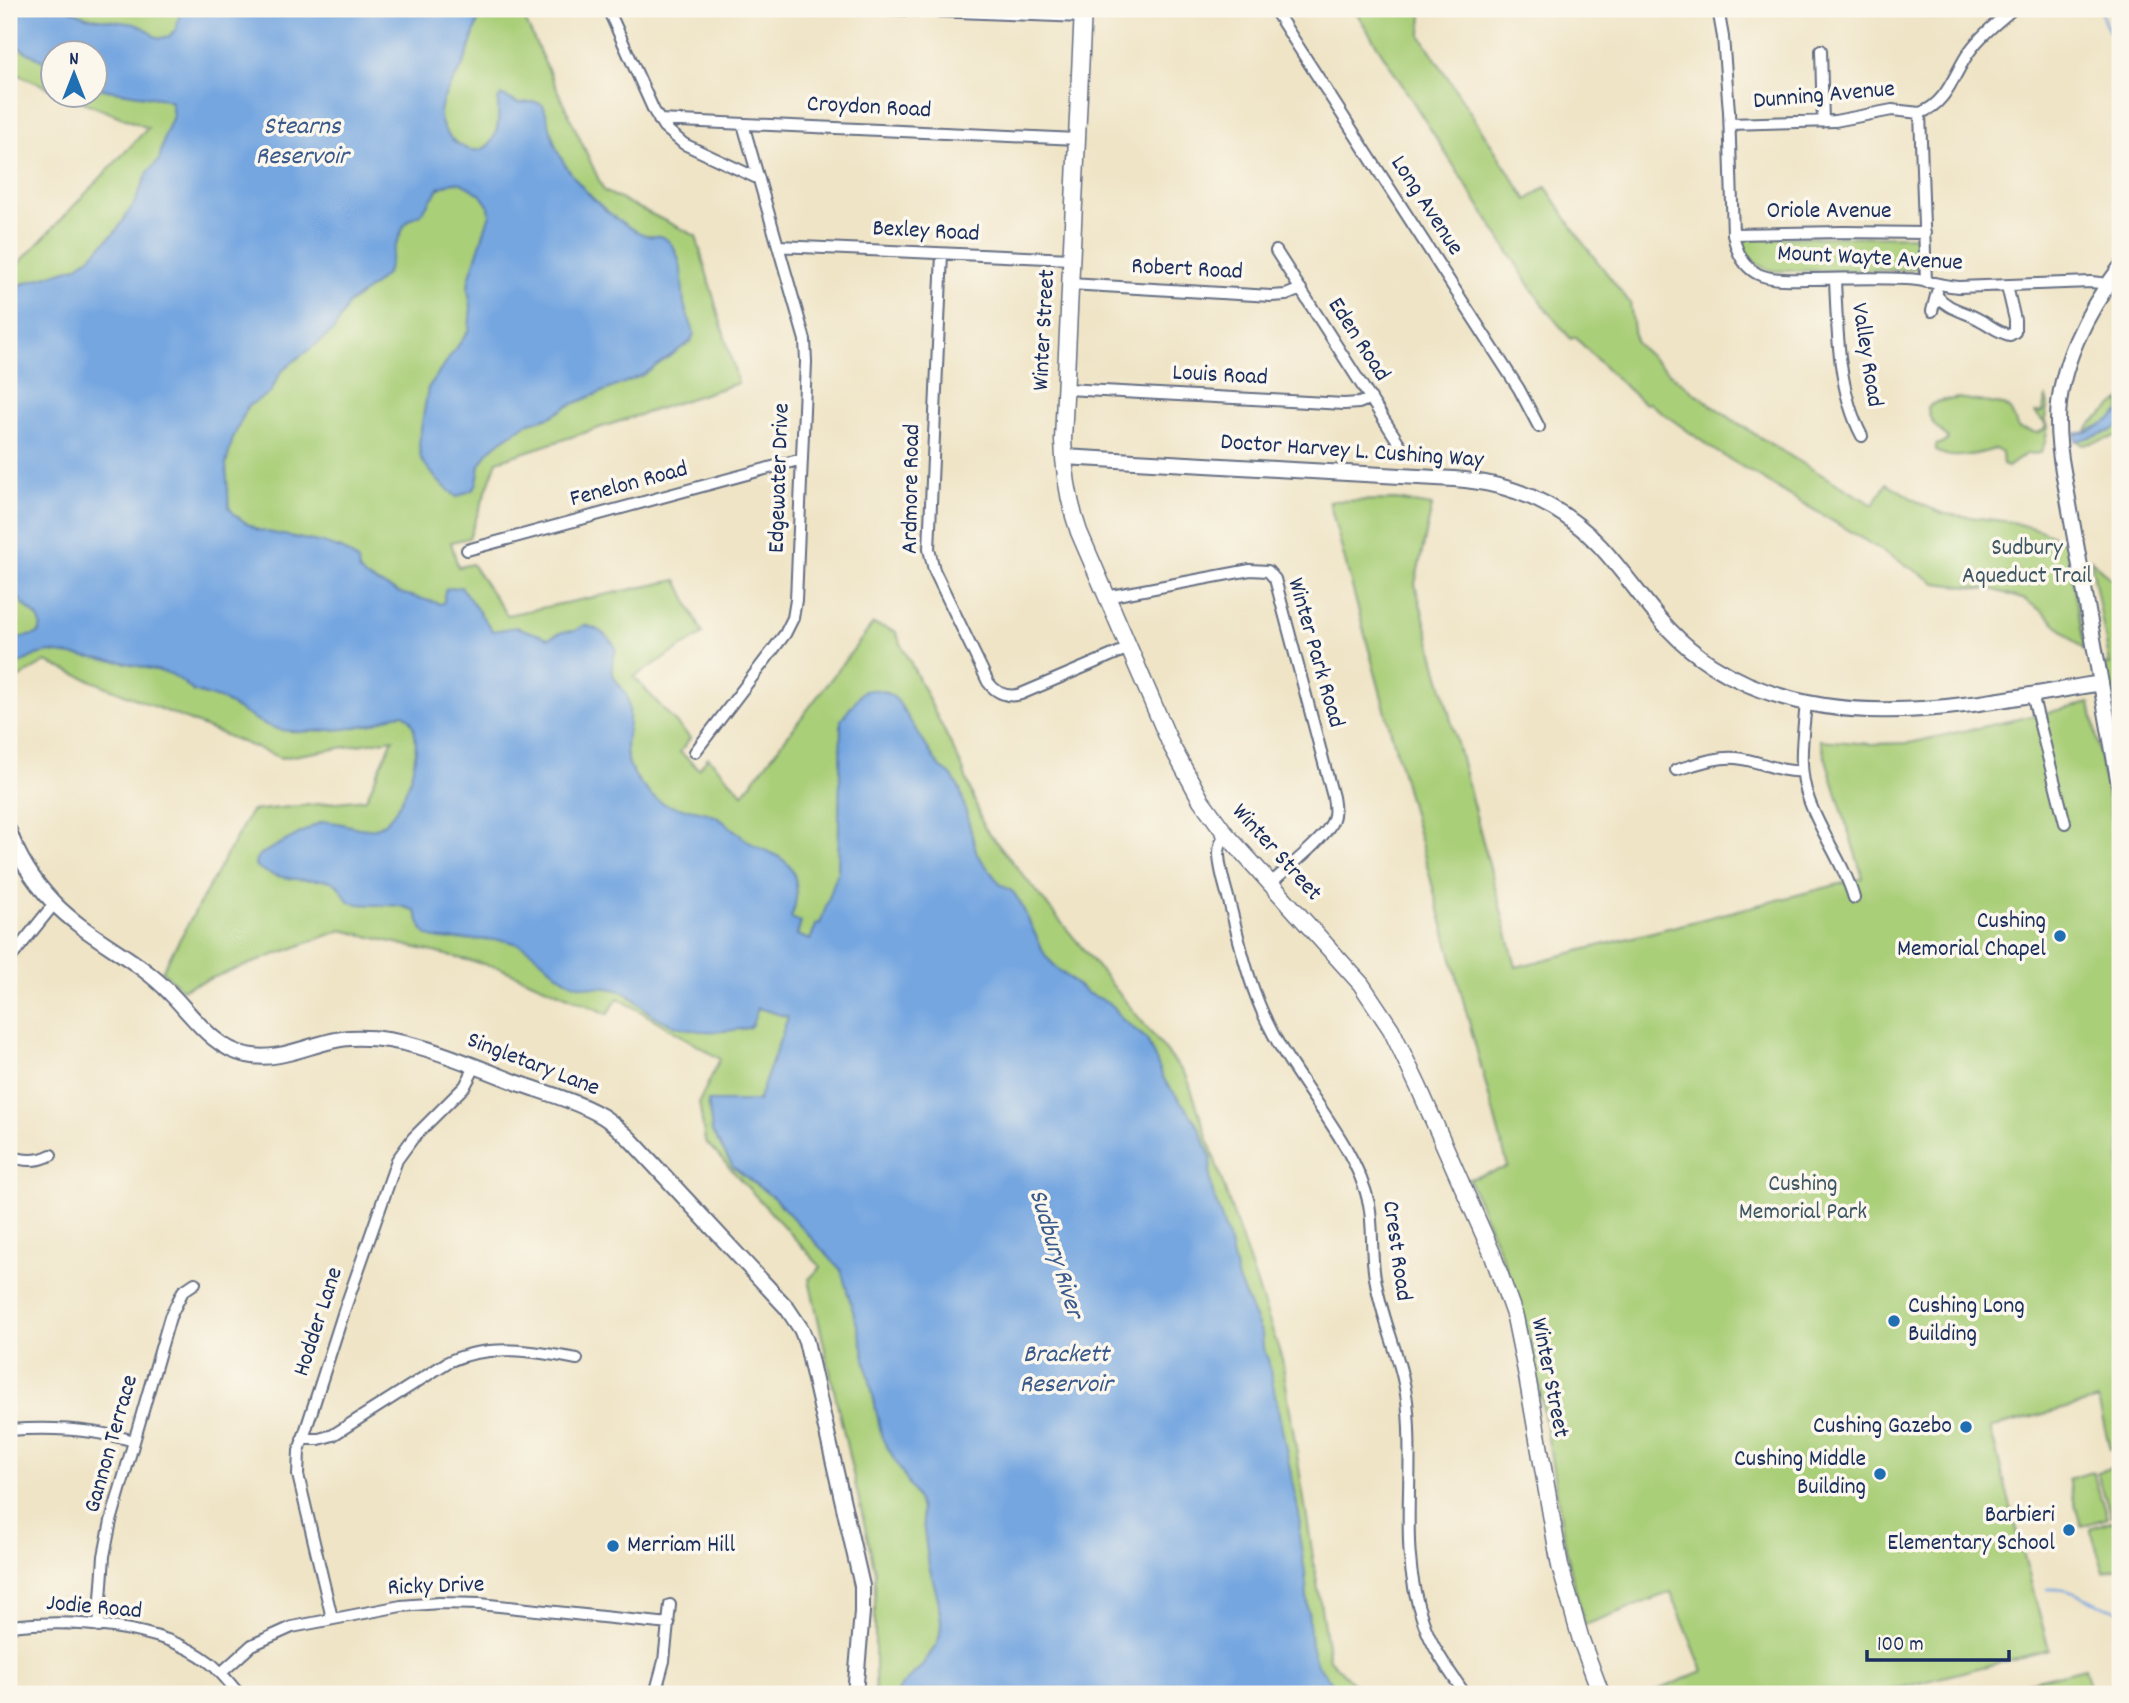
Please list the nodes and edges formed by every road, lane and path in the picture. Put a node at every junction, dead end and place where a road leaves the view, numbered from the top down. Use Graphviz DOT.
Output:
graph roads {
  1 [pos="608,9"];
  2 [pos="884,9"];
  3 [pos="1274,9"];
  4 [pos="1718,9"];
  5 [pos="2013,9"];
  6 [pos="924,10"];
  7 [pos="1082,13"];
  8 [pos="1821,50"];
  9 [pos="1920,113"];
  10 [pos="659,120"];
  11 [pos="1823,122"];
  12 [pos="743,124"];
  13 [pos="1730,124"];
  14 [pos="1077,139"];
  15 [pos="759,179"];
  16 [pos="1925,233"];
  17 [pos="1733,234"];
  18 [pos="779,246"];
  19 [pos="1276,251"];
  20 [pos="942,254"];
  21 [pos="1071,259"];
  22 [pos="2120,268"];
  23 [pos="1835,279"];
  24 [pos="1926,282"];
  25 [pos="1070,284"];
  26 [pos="2109,284"];
  27 [pos="2007,286"];
  28 [pos="1301,289"];
  29 [pos="1937,290"];
  30 [pos="1933,311"];
  31 [pos="1066,389"];
  32 [pos="1371,398"];
  33 [pos="1539,427"];
  34 [pos="1862,436"];
  35 [pos="1404,451"];
  36 [pos="1064,457"];
  37 [pos="802,460"];
  38 [pos="467,550"];
  39 [pos="1107,597"];
  40 [pos="1129,648"];
  41 [pos="2101,683"];
  42 [pos="2032,694"];
  43 [pos="1806,703"];
  44 [pos="695,752"];
  45 [pos="1676,770"];
  46 [pos="1802,771"];
  47 [pos="2120,790"];
  48 [pos="2065,823"];
  49 [pos="9,831"];
  50 [pos="1225,833"];
  51 [pos="1270,883"];
  52 [pos="1854,898"];
  53 [pos="54,904"];
  54 [pos="9,960"];
  55 [pos="475,1067"];
  56 [pos="9,1155"];
  57 [pos="51,1155"];
  58 [pos="195,1283"];
  59 [pos="578,1359"];
  60 [pos="9,1430"];
  61 [pos="302,1438"];
  62 [pos="134,1441"];
  63 [pos="670,1605"];
  64 [pos="332,1618"];
  65 [pos="669,1624"];
  66 [pos="9,1626"];
  67 [pos="99,1627"];
  68 [pos="221,1673"];
  69 [pos="239,1694"];
  70 [pos="654,1694"];
  71 [pos="855,1694"];
  72 [pos="1465,1694"];
  73 [pos="1601,1694"];
  1 -- 10 [label="street"];
  2 -- 6 [label="street"];
  3 -- 33 [label="street, Long Avenue"];
  4 -- 13 [label="street, Mount Wayte Avenue"];
  5 -- 9 [label="street"];
  6 -- 7 [label="street"];
  7 -- 14 [label="main road, Winter Street"];
  8 -- 11 [label="street"];
  9 -- 11 [label="street, Dunning Avenue"];
  9 -- 16 [label="street"];
  10 -- 12 [label="street, Croydon Road"];
  10 -- 15 [label="street"];
  11 -- 13 [label="street, Dunning Avenue"];
  12 -- 14 [label="street, Croydon Road"];
  12 -- 15 [label="street, Edgewater Drive"];
  13 -- 17 [label="street, Mount Wayte Avenue"];
  14 -- 21 [label="main road, Winter Street"];
  15 -- 18 [label="street, Edgewater Drive"];
  16 -- 17 [label="street, Oriole Avenue"];
  16 -- 24 [label="street"];
  17 -- 23 [label="street, Mount Wayte Avenue"];
  18 -- 20 [label="street, Bexley Road"];
  18 -- 37 [label="street, Edgewater Drive"];
  19 -- 28 [label="street, Eden Road"];
  20 -- 21 [label="street, Bexley Road"];
  20 -- 40 [label="street, Ardmore Road"];
  21 -- 25 [label="main road, Winter Street"];
  22 -- 26 [label="street"];
  23 -- 24 [label="street, Mount Wayte Avenue"];
  23 -- 34 [label="street, Valley Road"];
  24 -- 29 [label="street, Mount Wayte Avenue"];
  25 -- 28 [label="street, Robert Road"];
  25 -- 31 [label="main road, Winter Street"];
  26 -- 27 [label="street, Mount Wayte Avenue"];
  26 -- 41 [label="street"];
  27 -- 29 [label="street, Mount Wayte Avenue"];
  27 -- 29 [label="street"];
  28 -- 32 [label="street, Eden Road"];
  29 -- 30 [label="street"];
  31 -- 32 [label="street, Louis Road"];
  31 -- 36 [label="main road, Winter Street"];
  32 -- 35 [label="street, Eden Road"];
  36 -- 39 [label="main road, Winter Street"];
  36 -- 43 [label="street, Doctor Harvey L. Cushing Way"];
  37 -- 38 [label="street, Fenelon Road"];
  37 -- 44 [label="street, Edgewater Drive"];
  39 -- 40 [label="main road, Winter Street"];
  39 -- 51 [label="street, Winter Park Road"];
  40 -- 50 [label="main road, Winter Street"];
  41 -- 42 [label="street, Doctor Harvey L. Cushing Way"];
  41 -- 47 [label="street"];
  42 -- 43 [label="street, Doctor Harvey L. Cushing Way"];
  42 -- 48 [label="street"];
  43 -- 46 [label="street"];
  45 -- 46 [label="street"];
  46 -- 52 [label="street"];
  49 -- 53 [label="street, Singletary Lane"];
  50 -- 51 [label="main road, Winter Street"];
  50 -- 72 [label="street, Crest Road"];
  51 -- 73 [label="main road, Winter Street"];
  53 -- 54 [label="street"];
  53 -- 55 [label="street, Singletary Lane"];
  55 -- 61 [label="street, Hodder Lane"];
  55 -- 71 [label="street, Singletary Lane"];
  56 -- 57 [label="street"];
  58 -- 62 [label="street, Gannon Terrace"];
  59 -- 61 [label="street"];
  60 -- 62 [label="street"];
  61 -- 64 [label="street, Hodder Lane"];
  62 -- 67 [label="street, Gannon Terrace"];
  63 -- 65 [label="street"];
  64 -- 65 [label="street, Ricky Drive"];
  64 -- 68 [label="street, Ricky Drive"];
  65 -- 70 [label="street"];
  66 -- 67 [label="street, Jodie Road"];
  67 -- 68 [label="street, Jodie Road"];
  68 -- 69 [label="street, Jodie Road"];
}
